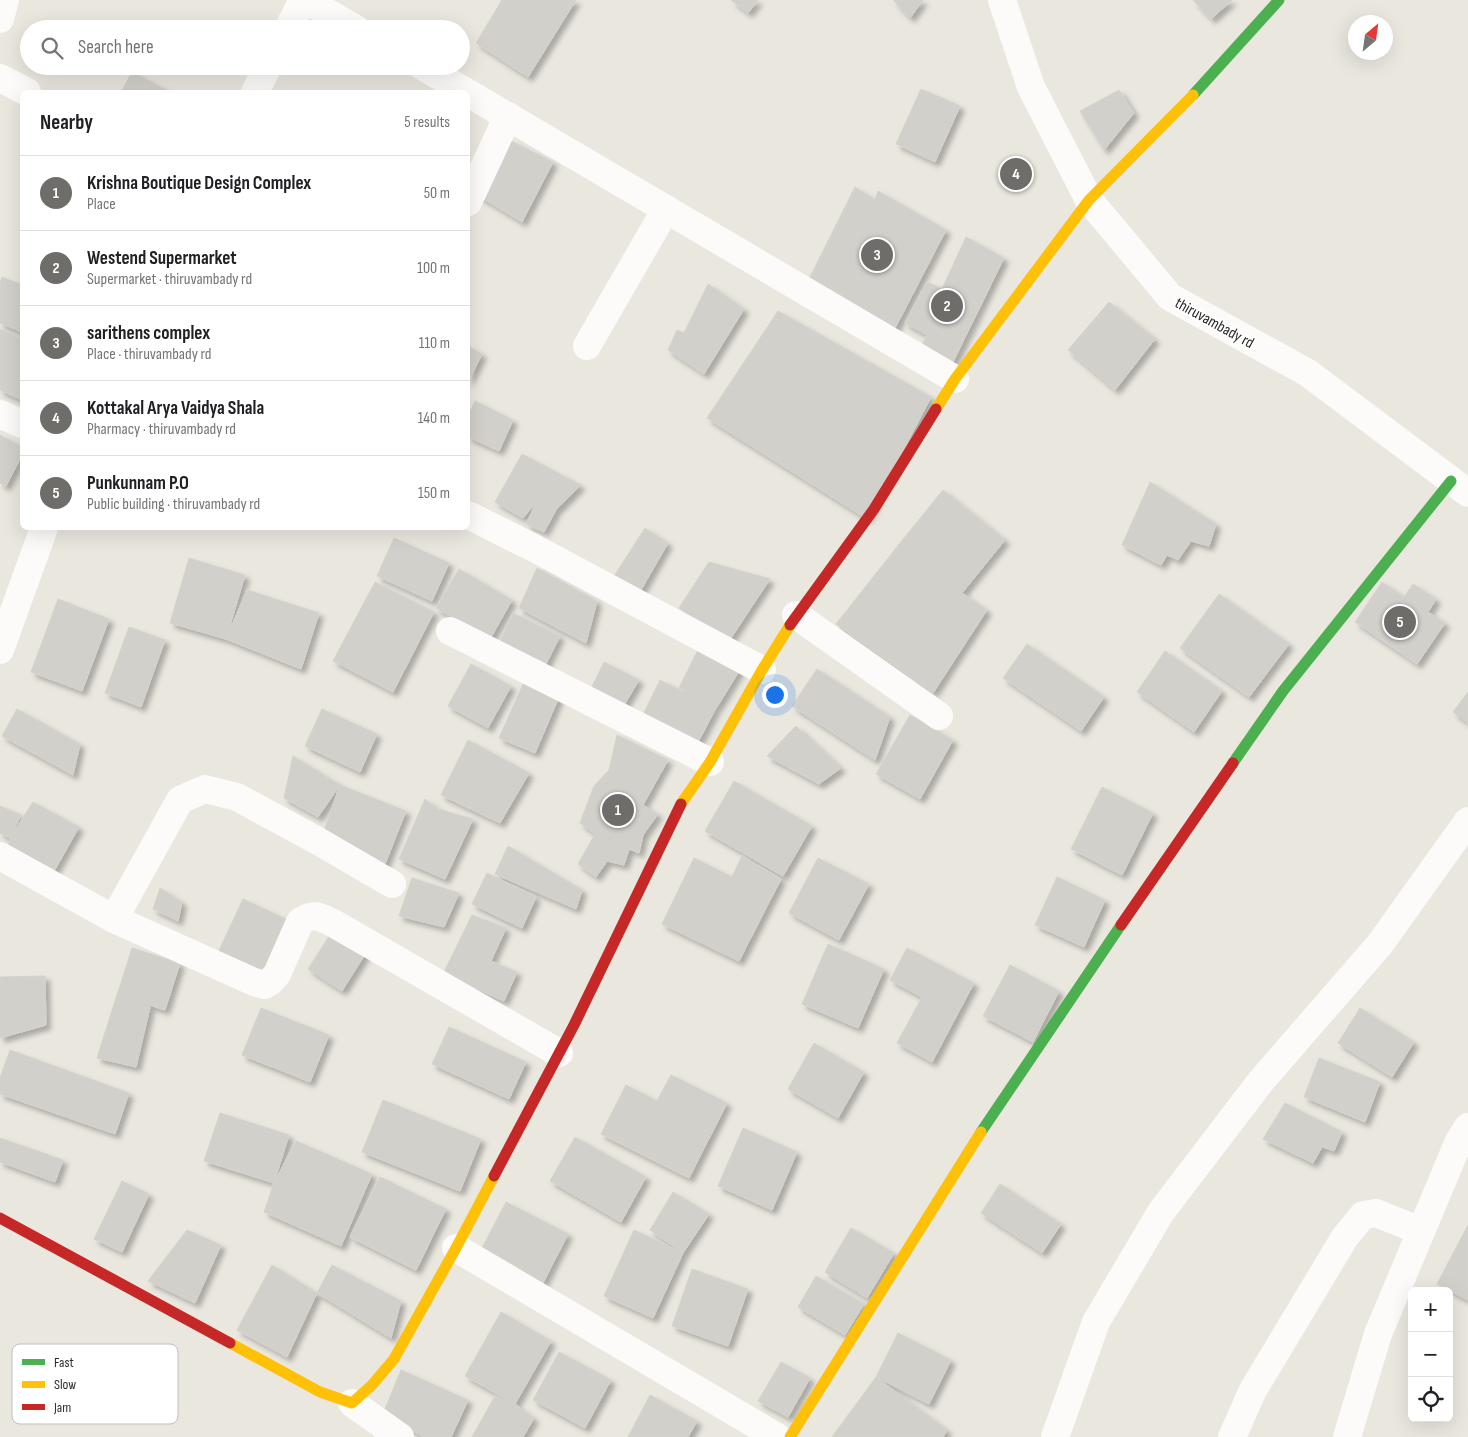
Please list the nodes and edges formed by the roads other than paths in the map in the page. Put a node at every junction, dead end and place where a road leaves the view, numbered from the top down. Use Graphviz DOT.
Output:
graph roads {
  1 [pos="5,0"];
  2 [pos="305,0"];
  3 [pos="1002,0"];
  4 [pos="1279,0"];
  5 [pos="0,19"];
  6 [pos="293,20"];
  7 [pos="340,20"];
  8 [pos="264,75"];
  9 [pos="437,75"];
  10 [pos="0,78"];
  11 [pos="23,90"];
  12 [pos="256,90"];
  13 [pos="463,90"];
  14 [pos="470,94"];
  15 [pos="508,116"];
  16 [pos="470,198"];
  17 [pos="1089,200"];
  18 [pos="666,209"];
  19 [pos="588,346"];
  20 [pos="955,379"];
  21 [pos="0,414"];
  22 [pos="20,423"];
  23 [pos="1460,487"];
  24 [pos="470,516"];
  25 [pos="43,530"];
  26 [pos="796,615"];
  27 [pos="450,631"];
  28 [pos="0,650"];
  29 [pos="762,670"];
  30 [pos="939,716"];
  31 [pos="710,762"];
  32 [pos="1468,821"];
  33 [pos="0,856"];
  34 [pos="392,884"];
  35 [pos="114,919"];
  36 [pos="559,1053"];
  37 [pos="1468,1127"];
  38 [pos="0,1218"];
  39 [pos="1421,1231"];
  40 [pos="456,1248"];
  41 [pos="352,1403"];
  42 [pos="400,1437"];
  43 [pos="776,1437"];
  44 [pos="790,1437"];
  45 [pos="1055,1437"];
  46 [pos="1232,1437"];
  47 [pos="1348,1437"];
  1 -- 5 [label="street"];
  2 -- 6 [label="street"];
  2 -- 7 [label="street"];
  3 -- 17 [label="street, thiruvambady rd"];
  4 -- 17 [label="street"];
  8 -- 12 [label="street"];
  9 -- 13 [label="street"];
  10 -- 11 [label="street"];
  14 -- 15 [label="street"];
  15 -- 16 [label="street"];
  15 -- 18 [label="street"];
  17 -- 20 [label="street"];
  17 -- 23 [label="street, thiruvambady rd"];
  18 -- 19 [label="street"];
  18 -- 20 [label="street"];
  20 -- 26 [label="street"];
  21 -- 22 [label="street"];
  23 -- 44 [label="street"];
  24 -- 29 [label="street"];
  25 -- 28 [label="street"];
  26 -- 29 [label="street"];
  26 -- 30 [label="street"];
  27 -- 31 [label="street"];
  29 -- 31 [label="street"];
  31 -- 36 [label="street"];
  32 -- 45 [label="street"];
  33 -- 35 [label="street"];
  34 -- 35 [label="street"];
  35 -- 36 [label="street"];
  36 -- 40 [label="street"];
  37 -- 39 [label="street"];
  38 -- 41 [label="street"];
  39 -- 46 [label="street"];
  39 -- 47 [label="street"];
  40 -- 41 [label="street"];
  40 -- 43 [label="street"];
  41 -- 42 [label="street"];
}
